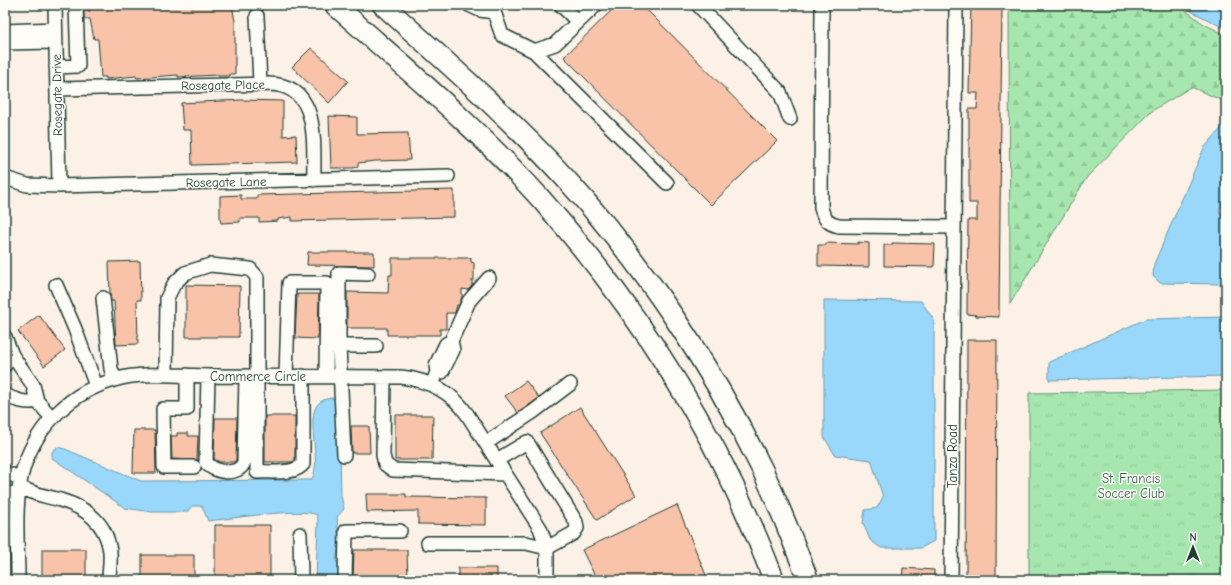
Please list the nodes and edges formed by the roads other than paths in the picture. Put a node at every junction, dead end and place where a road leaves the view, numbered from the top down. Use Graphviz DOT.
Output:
graph roads {
  1 [pos="55,5"];
  2 [pos="76,5"];
  3 [pos="335,5"];
  4 [pos="383,5"];
  5 [pos="469,5"];
  6 [pos="561,5"];
  7 [pos="596,5"];
  8 [pos="698,5"];
  9 [pos="822,5"];
  10 [pos="956,5"];
  11 [pos="257,16"];
  12 [pos="578,22"];
  13 [pos="5,31"];
  14 [pos="55,35"];
  15 [pos="5,43"];
  16 [pos="534,50"];
  17 [pos="56,67"];
  18 [pos="260,84"];
  19 [pos="57,88"];
  20 [pos="790,119"];
  21 [pos="448,176"];
  22 [pos="5,178"];
  23 [pos="314,180"];
  24 [pos="667,183"];
  25 [pos="59,186"];
  26 [pos="953,227"];
  27 [pos="368,274"];
  28 [pos="489,278"];
  29 [pos="56,285"];
  30 [pos="103,298"];
  31 [pos="5,337"];
  32 [pos="339,346"];
  33 [pos="376,346"];
  34 [pos="9,360"];
  35 [pos="166,376"];
  36 [pos="187,376"];
  37 [pos="208,376"];
  38 [pos="251,376"];
  39 [pos="286,376"];
  40 [pos="303,376"];
  41 [pos="326,376"];
  42 [pos="341,376"];
  43 [pos="384,377"];
  44 [pos="115,379"];
  45 [pos="570,384"];
  46 [pos="432,385"];
  47 [pos="96,386"];
  48 [pos="5,395"];
  49 [pos="37,401"];
  50 [pos="52,418"];
  51 [pos="486,443"];
  52 [pos="344,455"];
  53 [pos="497,460"];
  54 [pos="194,467"];
  55 [pos="5,473"];
  56 [pos="506,474"];
  57 [pos="20,487"];
  58 [pos="5,493"];
  59 [pos="400,531"];
  60 [pos="300,534"];
  61 [pos="428,543"];
  62 [pos="12,547"];
  63 [pos="547,553"];
  64 [pos="18,580"];
  65 [pos="109,580"];
  66 [pos="301,580"];
  67 [pos="345,580"];
  68 [pos="547,580"];
  69 [pos="774,580"];
  70 [pos="808,580"];
  71 [pos="951,580"];
  1 -- 14 [label="street, Rosegate Drive"];
  2 -- 17 [label="street"];
  3 -- 69 [label="highway"];
  4 -- 70 [label="highway"];
  5 -- 16 [label="street"];
  6 -- 12 [label="street"];
  7 -- 12 [label="street"];
  8 -- 20 [label="street"];
  9 -- 26 [label="street"];
  10 -- 26 [label="street, Tanza Road"];
  11 -- 18 [label="street"];
  12 -- 16 [label="street"];
  13 -- 14 [label="street"];
  14 -- 15 [label="street"];
  14 -- 17 [label="street, Rosegate Drive"];
  16 -- 24 [label="street"];
  17 -- 19 [label="street, Rosegate Drive"];
  18 -- 19 [label="street, Rosegate Place"];
  18 -- 23 [label="street, Rosegate Place"];
  19 -- 25 [label="street, Rosegate Drive"];
  21 -- 23 [label="street, Rosegate Lane"];
  22 -- 25 [label="street, Rosegate Lane"];
  23 -- 25 [label="street, Rosegate Lane"];
  26 -- 71 [label="street, Tanza Road"];
  27 -- 32 [label="street"];
  28 -- 46 [label="street"];
  29 -- 47 [label="street"];
  30 -- 44 [label="street"];
  31 -- 34 [label="street"];
  32 -- 33 [label="street"];
  32 -- 42 [label="street"];
  34 -- 49 [label="street"];
  35 -- 36 [label="street, Commerce Circle"];
  35 -- 38 [label="street"];
  35 -- 44 [label="street, Commerce Circle"];
  36 -- 37 [label="street, Commerce Circle"];
  36 -- 54 [label="street"];
  37 -- 38 [label="street, Commerce Circle"];
  37 -- 38 [label="street"];
  38 -- 39 [label="street, Commerce Circle"];
  38 -- 40 [label="street"];
  39 -- 40 [label="street, Commerce Circle"];
  39 -- 41 [label="street"];
  40 -- 41 [label="street, Commerce Circle"];
  41 -- 42 [label="street, Commerce Circle"];
  42 -- 43 [label="street, Commerce Circle"];
  42 -- 52 [label="street"];
  43 -- 46 [label="street, Commerce Circle"];
  43 -- 56 [label="street"];
  44 -- 47 [label="street, Commerce Circle"];
  45 -- 51 [label="street"];
  46 -- 51 [label="street, Commerce Circle"];
  47 -- 50 [label="street, Commerce Circle"];
  48 -- 49 [label="street"];
  49 -- 50 [label="street"];
  50 -- 57 [label="street, Commerce Circle"];
  51 -- 53 [label="street, Commerce Circle"];
  53 -- 56 [label="street, Commerce Circle"];
  53 -- 63 [label="street"];
  55 -- 57 [label="street"];
  56 -- 63 [label="street, Commerce Circle"];
  57 -- 58 [label="street"];
  57 -- 62 [label="street, Commerce Circle"];
  57 -- 65 [label="street"];
  59 -- 67 [label="street"];
  60 -- 66 [label="street"];
  61 -- 63 [label="street"];
  62 -- 64 [label="street, Commerce Circle"];
  63 -- 68 [label="street"];
}
